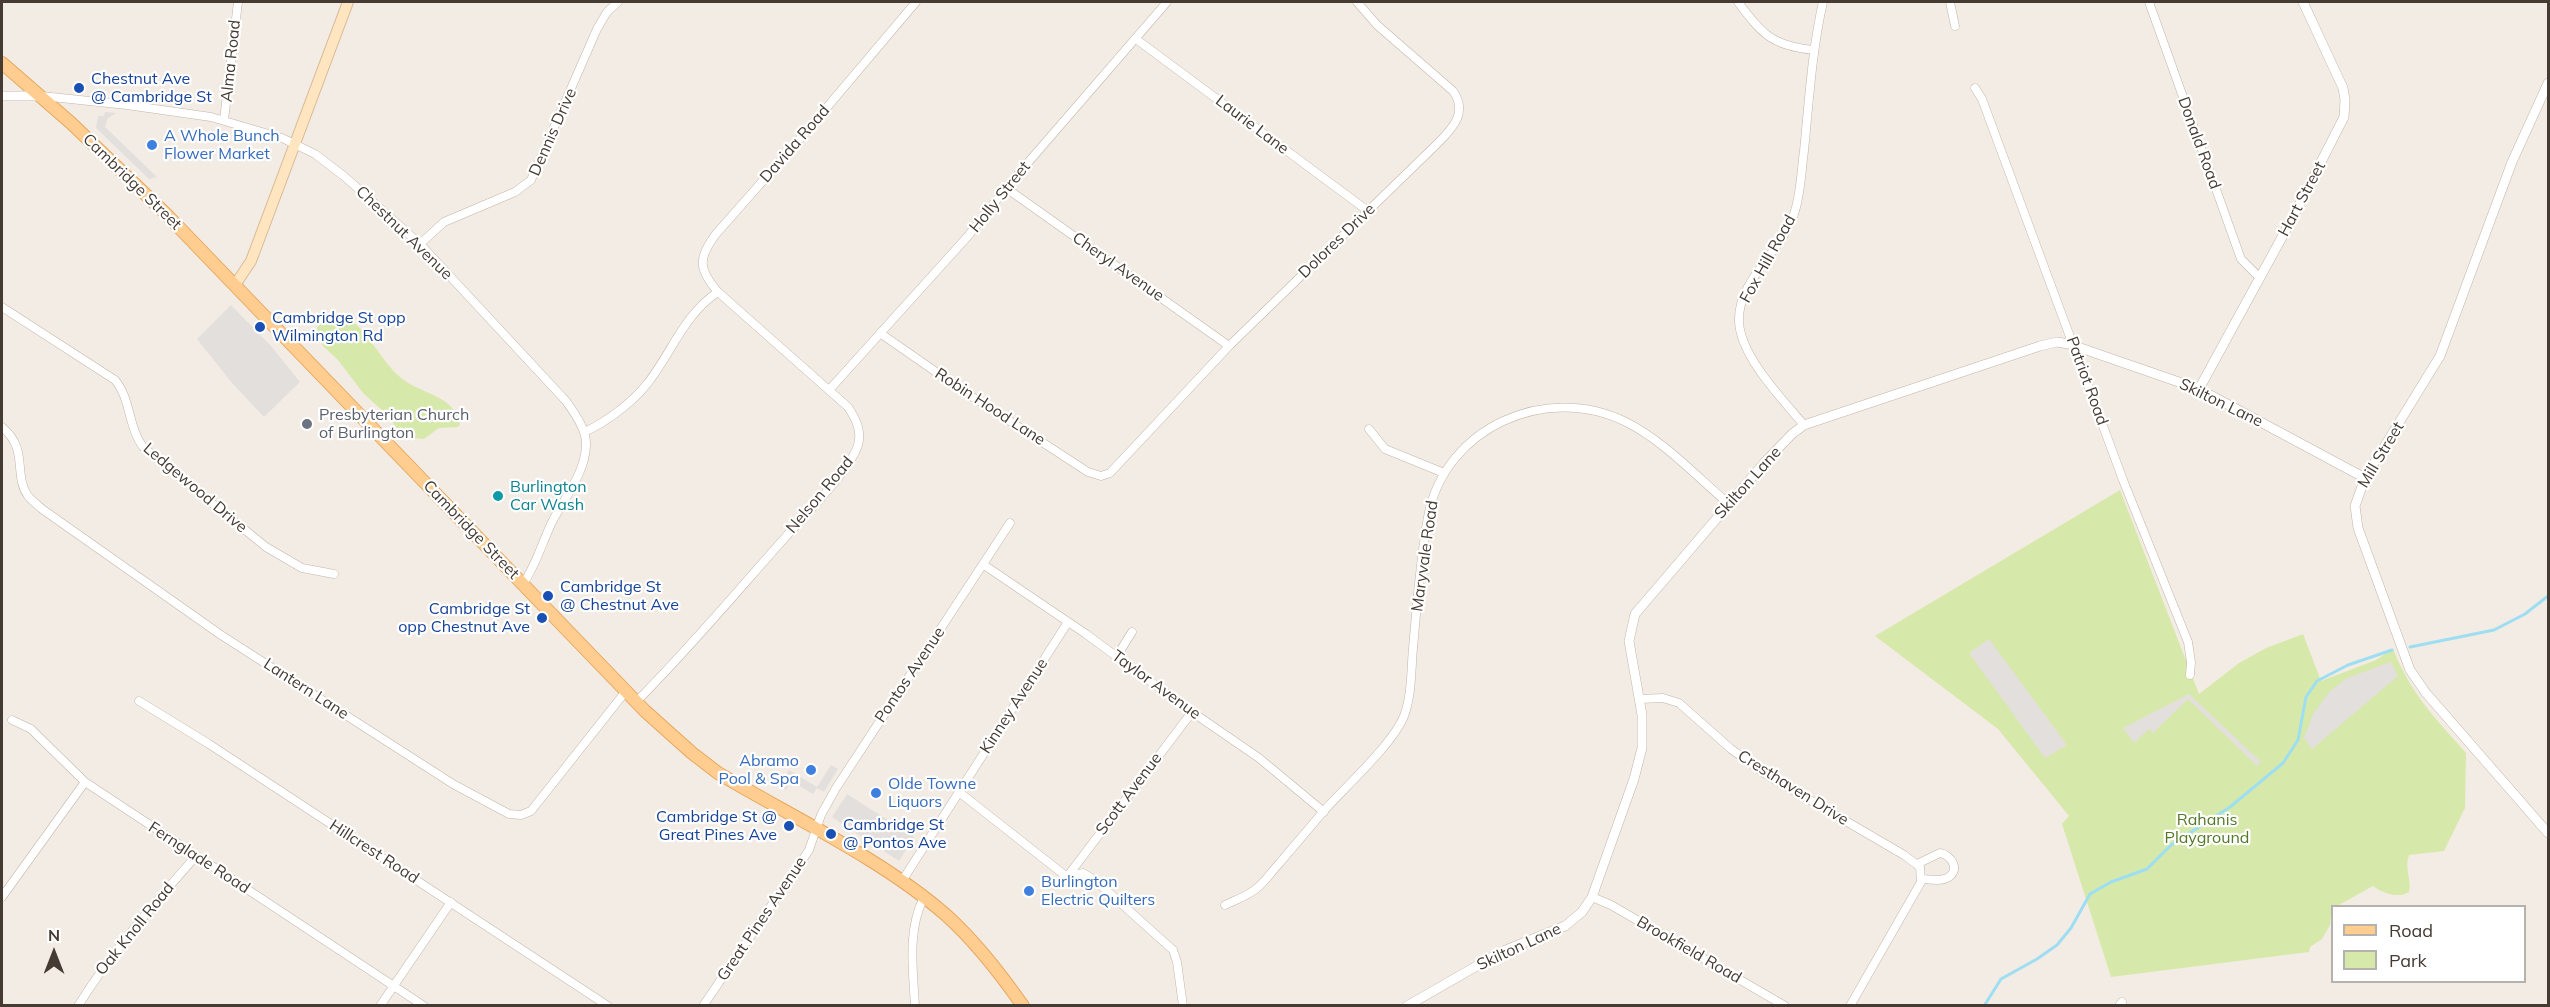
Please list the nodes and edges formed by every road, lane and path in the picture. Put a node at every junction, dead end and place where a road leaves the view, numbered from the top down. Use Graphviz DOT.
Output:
graph roads {
  1 [pos="238,2"];
  2 [pos="348,2"];
  3 [pos="618,2"];
  4 [pos="916,2"];
  5 [pos="1167,2"];
  6 [pos="1357,2"];
  7 [pos="1738,2"];
  8 [pos="1823,2"];
  9 [pos="1950,2"];
  10 [pos="2149,2"];
  11 [pos="2303,2"];
  12 [pos="1955,26"];
  13 [pos="1136,39"];
  14 [pos="1814,50"];
  15 [pos="2,63"];
  16 [pos="2548,82"];
  17 [pos="1975,88"];
  18 [pos="2,96"];
  19 [pos="42,96"];
  20 [pos="224,120"];
  21 [pos="294,143"];
  22 [pos="1006,188"];
  23 [pos="1368,211"];
  24 [pos="420,244"];
  25 [pos="2260,278"];
  26 [pos="236,285"];
  27 [pos="718,292"];
  28 [pos="2,307"];
  29 [pos="880,333"];
  30 [pos="2074,345"];
  31 [pos="1229,346"];
  32 [pos="830,389"];
  33 [pos="2199,389"];
  34 [pos="1804,425"];
  35 [pos="2,427"];
  36 [pos="1369,429"];
  37 [pos="584,432"];
  38 [pos="1444,473"];
  39 [pos="1103,476"];
  40 [pos="2365,478"];
  41 [pos="1729,504"];
  42 [pos="1010,523"];
  43 [pos="984,565"];
  44 [pos="333,574"];
  45 [pos="523,584"];
  46 [pos="1068,622"];
  47 [pos="1132,632"];
  48 [pos="1117,656"];
  49 [pos="2190,675"];
  50 [pos="626,691"];
  51 [pos="1640,699"];
  52 [pos="139,700"];
  53 [pos="636,702"];
  54 [pos="1192,712"];
  55 [pos="12,720"];
  56 [pos="85,782"];
  57 [pos="959,792"];
  58 [pos="1324,812"];
  59 [pos="816,830"];
  60 [pos="2548,833"];
  61 [pos="196,856"];
  62 [pos="1917,864"];
  63 [pos="1067,877"];
  64 [pos="1922,879"];
  65 [pos="902,881"];
  66 [pos="2,897"];
  67 [pos="924,897"];
  68 [pos="1592,897"];
  69 [pos="451,902"];
  70 [pos="1225,905"];
  71 [pos="394,986"];
  72 [pos="1411,1004"];
  73 [pos="78,1005"];
  74 [pos="380,1005"];
  75 [pos="424,1005"];
  76 [pos="608,1005"];
  77 [pos="703,1005"];
  78 [pos="915,1005"];
  79 [pos="1023,1005"];
  80 [pos="1183,1005"];
  81 [pos="1785,1005"];
  82 [pos="1850,1005"];
  1 -- 20 [label="street, Alma Road"];
  2 -- 21 [label="main road"];
  3 -- 24 [label="street, Dennis Drive"];
  4 -- 27 [label="street, Davida Road"];
  5 -- 13 [label="street, Holly Street"];
  6 -- 23 [label="street, Dolores Drive"];
  7 -- 14 [label="street"];
  8 -- 14 [label="street, Fox Hill Road"];
  9 -- 12 [label="street"];
  10 -- 25 [label="street, Donald Road"];
  11 -- 25 [label="street, Hart Street"];
  13 -- 22 [label="street, Holly Street"];
  13 -- 23 [label="street, Laurie Lane"];
  14 -- 34 [label="street, Fox Hill Road"];
  15 -- 19 [label="main road, Cambridge Street"];
  16 -- 40 [label="street, Mill Street"];
  17 -- 30 [label="street, Patriot Road"];
  18 -- 19 [label="street"];
  19 -- 20 [label="street, Chestnut Avenue"];
  19 -- 26 [label="main road, Cambridge Street"];
  20 -- 21 [label="street, Chestnut Avenue"];
  21 -- 24 [label="street, Chestnut Avenue"];
  21 -- 26 [label="main road"];
  22 -- 29 [label="street, Holly Street"];
  22 -- 31 [label="street, Cheryl Avenue"];
  23 -- 31 [label="street, Dolores Drive"];
  24 -- 37 [label="street, Chestnut Avenue"];
  25 -- 33 [label="street, Hart Street"];
  26 -- 45 [label="main road, Cambridge Street"];
  27 -- 32 [label="street, Nelson Road"];
  27 -- 37 [label="street"];
  28 -- 44 [label="street, Ledgewood Drive"];
  29 -- 32 [label="street, Holly Street"];
  29 -- 39 [label="street, Robin Hood Lane"];
  30 -- 33 [label="street, Skilton Lane"];
  30 -- 34 [label="street, Skilton Lane"];
  30 -- 49 [label="street, Patriot Road"];
  31 -- 39 [label="street, Dolores Drive"];
  32 -- 53 [label="street, Nelson Road"];
  33 -- 40 [label="street, Skilton Lane"];
  34 -- 41 [label="street, Skilton Lane"];
  35 -- 50 [label="street, Lantern Lane"];
  36 -- 38 [label="street"];
  37 -- 45 [label="street"];
  38 -- 41 [label="street, Maryvale Road"];
  38 -- 58 [label="street, Maryvale Road"];
  40 -- 60 [label="street, Mill Street"];
  41 -- 51 [label="street, Skilton Lane"];
  42 -- 43 [label="street, Pontos Avenue"];
  43 -- 46 [label="street, Taylor Avenue"];
  43 -- 59 [label="street, Pontos Avenue"];
  45 -- 50 [label="main road, Cambridge Street"];
  46 -- 48 [label="street, Taylor Avenue"];
  46 -- 57 [label="street, Kinney Avenue"];
  47 -- 48 [label="street"];
  48 -- 54 [label="street, Taylor Avenue"];
  50 -- 53 [label="main road, Cambridge Street"];
  51 -- 62 [label="street, Cresthaven Drive"];
  51 -- 68 [label="street, Skilton Lane"];
  52 -- 69 [label="street, Hillcrest Road"];
  53 -- 59 [label="main road, Cambridge Street"];
  54 -- 58 [label="street, Taylor Avenue"];
  54 -- 63 [label="street, Scott Avenue"];
  55 -- 56 [label="street, Fernglade Road"];
  56 -- 61 [label="street, Fernglade Road"];
  56 -- 66 [label="street"];
  57 -- 63 [label="street"];
  57 -- 65 [label="street, Kinney Avenue"];
  58 -- 70 [label="street, Maryvale Road"];
  59 -- 65 [label="main road, Cambridge Street"];
  59 -- 77 [label="street, Great Pines Avenue"];
  61 -- 71 [label="street, Fernglade Road"];
  61 -- 73 [label="street, Oak Knoll Road"];
  62 -- 64 [label="street"];
  62 -- 64 [label="street"];
  63 -- 80 [label="street"];
  64 -- 82 [label="street"];
  65 -- 67 [label="main road, Cambridge Street"];
  67 -- 78 [label="street"];
  67 -- 79 [label="main road, Cambridge Street"];
  68 -- 72 [label="street, Skilton Lane"];
  68 -- 81 [label="street, Brookfield Road"];
  69 -- 71 [label="street"];
  69 -- 76 [label="street, Hillcrest Road"];
  71 -- 74 [label="street"];
  71 -- 75 [label="street, Fernglade Road"];
}
